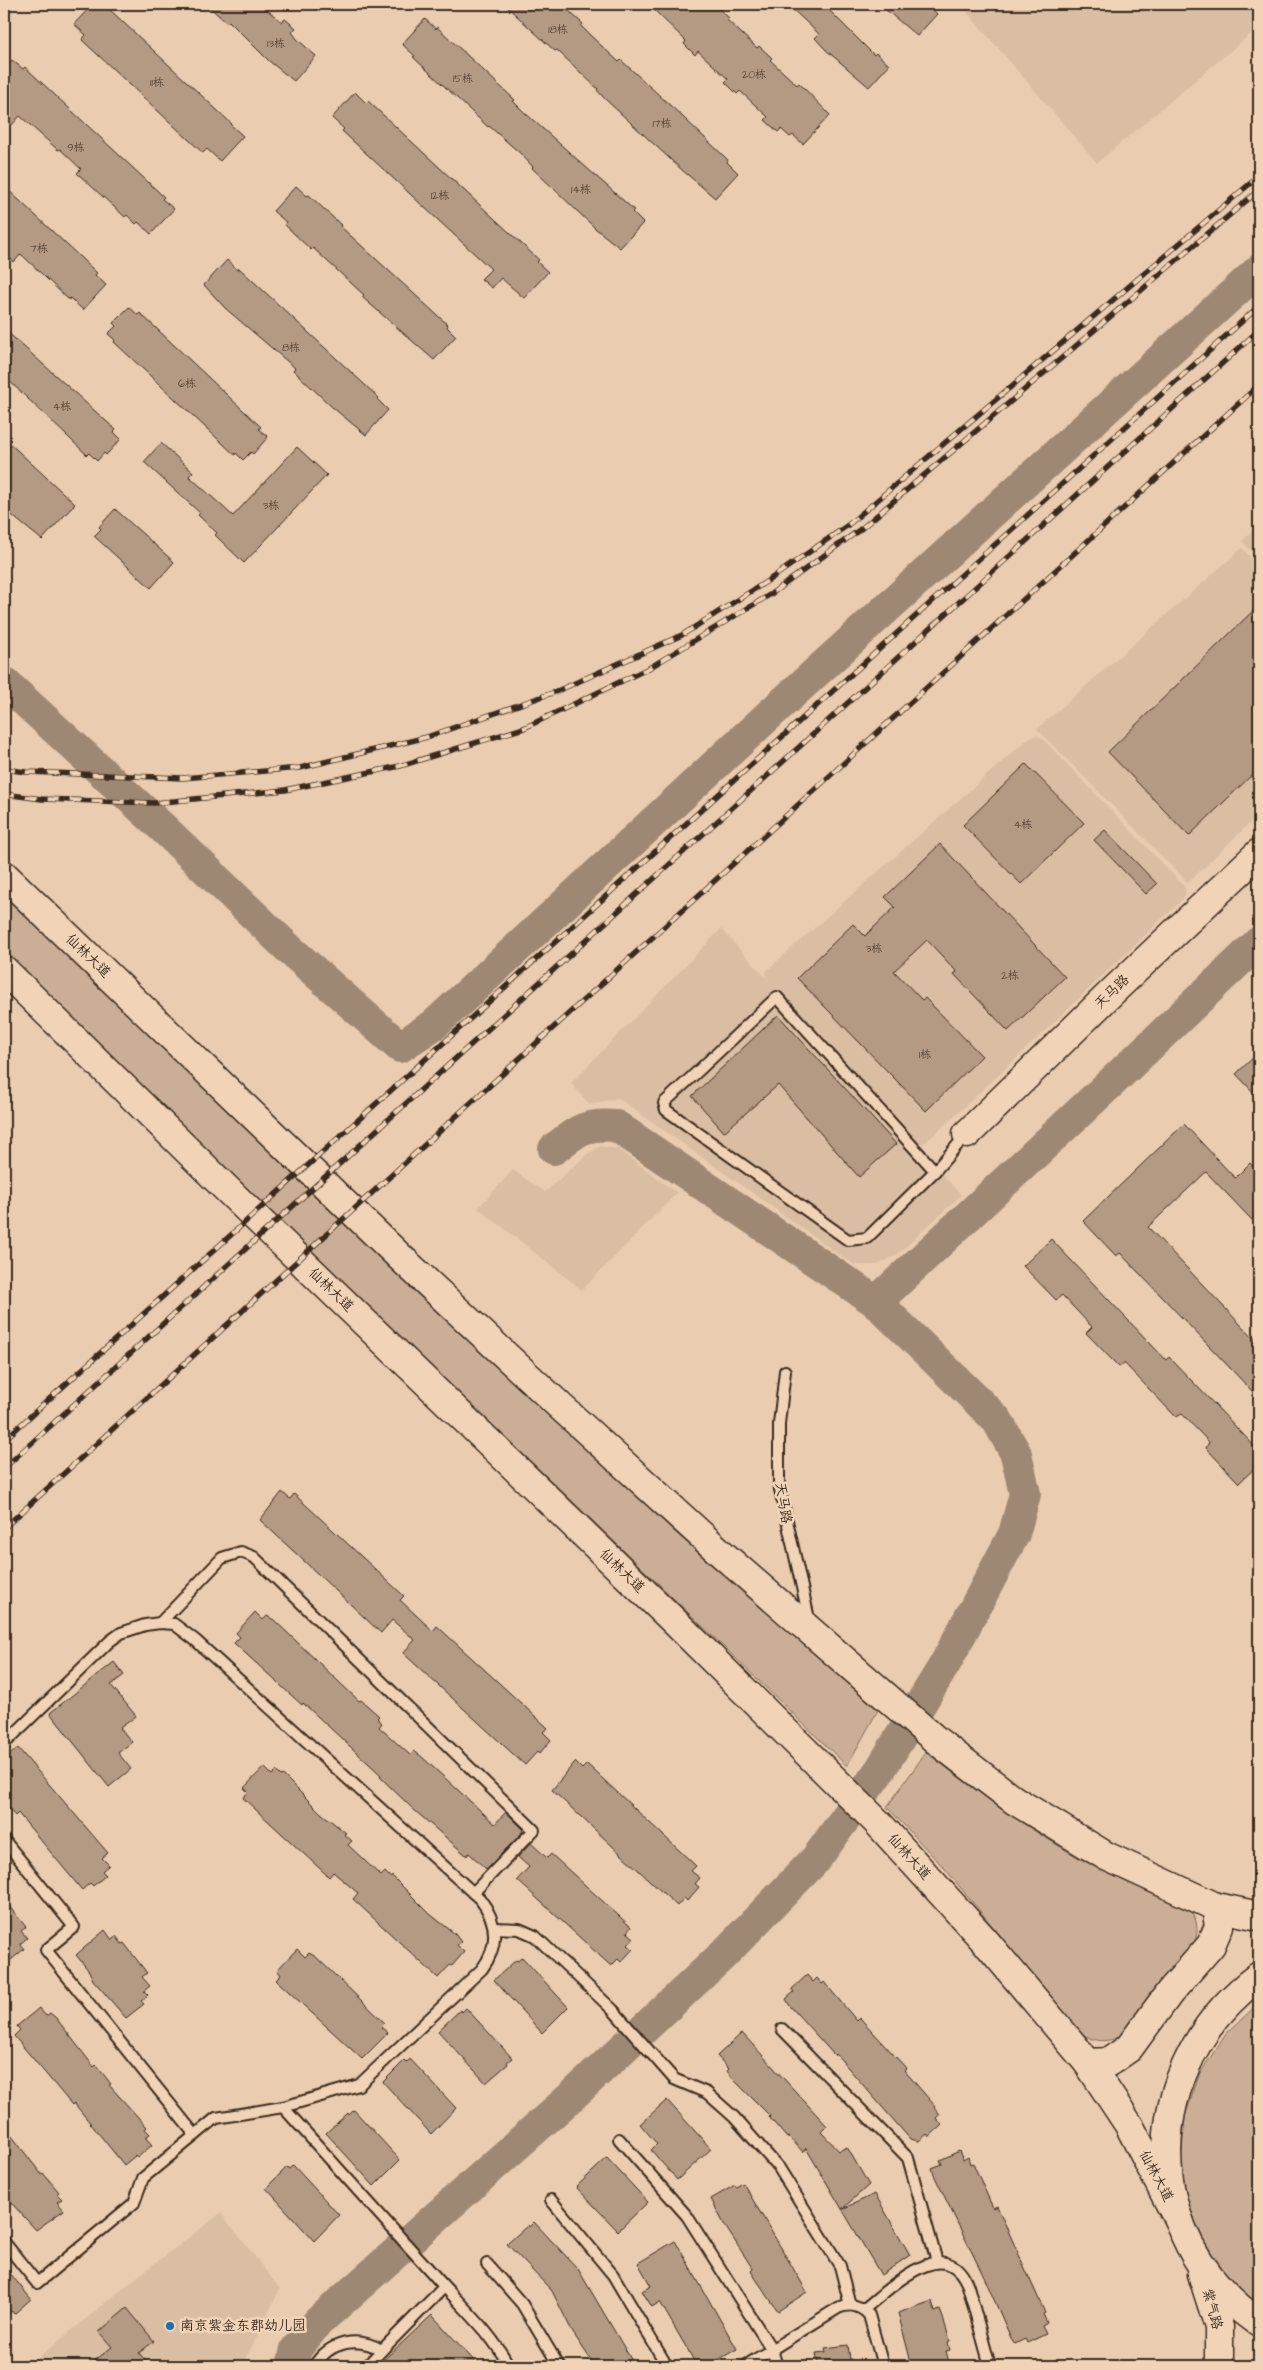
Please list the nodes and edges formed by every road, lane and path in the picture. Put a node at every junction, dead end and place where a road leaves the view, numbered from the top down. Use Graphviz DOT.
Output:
graph roads {
  1 [pos="1259,853"];
  2 [pos="4,875"];
  3 [pos="4,970"];
  4 [pos="967,1134"];
  5 [pos="935,1171"];
  6 [pos="785,1371"];
  7 [pos="160,1623"];
  8 [pos="813,1633"];
  9 [pos="4,1744"];
  10 [pos="4,1840"];
  11 [pos="473,1893"];
  12 [pos="1216,1907"];
  13 [pos="1259,1916"];
  14 [pos="495,1928"];
  15 [pos="1259,1976"];
  16 [pos="782,2029"];
  17 [pos="1088,2063"];
  18 [pos="283,2107"];
  19 [pos="195,2135"];
  20 [pos="619,2139"];
  21 [pos="551,2200"];
  22 [pos="1180,2222"];
  23 [pos="4,2242"];
  24 [pos="1195,2254"];
  25 [pos="937,2262"];
  26 [pos="487,2264"];
  27 [pos="444,2287"];
  28 [pos="850,2305"];
  29 [pos="864,2309"];
  30 [pos="1259,2322"];
  31 [pos="382,2350"];
  32 [pos="772,2350"];
  33 [pos="314,2366"];
  34 [pos="367,2366"];
  35 [pos="509,2366"];
  36 [pos="558,2366"];
  37 [pos="667,2366"];
  38 [pos="745,2366"];
  39 [pos="777,2366"];
  40 [pos="883,2366"];
  41 [pos="990,2366"];
  42 [pos="1219,2366"];
  1 -- 4 [label="main road, 天马路"];
  2 -- 8 [label="main road, 仙林大道"];
  3 -- 17 [label="main road, 仙林大道"];
  4 -- 5 [label="lane"];
  5 -- 5 [label="lane"];
  6 -- 8 [label="lane, 天马路"];
  7 -- 9 [label="lane"];
  7 -- 11 [label="lane"];
  7 -- 11 [label="lane"];
  8 -- 12 [label="main road, 仙林大道"];
  10 -- 19 [label="lane"];
  11 -- 14 [label="lane"];
  12 -- 13 [label="main road, 仙林大道"];
  12 -- 17 [label="main road"];
  14 -- 18 [label="lane"];
  14 -- 28 [label="lane"];
  15 -- 22 [label="main road"];
  16 -- 25 [label="lane"];
  17 -- 22 [label="main road, 仙林大道"];
  18 -- 19 [label="lane"];
  18 -- 27 [label="lane"];
  19 -- 23 [label="lane"];
  20 -- 32 [label="lane"];
  21 -- 37 [label="lane"];
  22 -- 24 [label="main road"];
  24 -- 30 [label="main road"];
  24 -- 42 [label="main road, 紫气路"];
  25 -- 29 [label="lane"];
  25 -- 41 [label="lane"];
  26 -- 36 [label="lane"];
  27 -- 31 [label="lane"];
  27 -- 35 [label="lane"];
  28 -- 29 [label="lane"];
  28 -- 32 [label="lane"];
  29 -- 40 [label="lane"];
  31 -- 33 [label="lane"];
  31 -- 34 [label="lane"];
  32 -- 38 [label="lane"];
  32 -- 39 [label="lane"];
}
